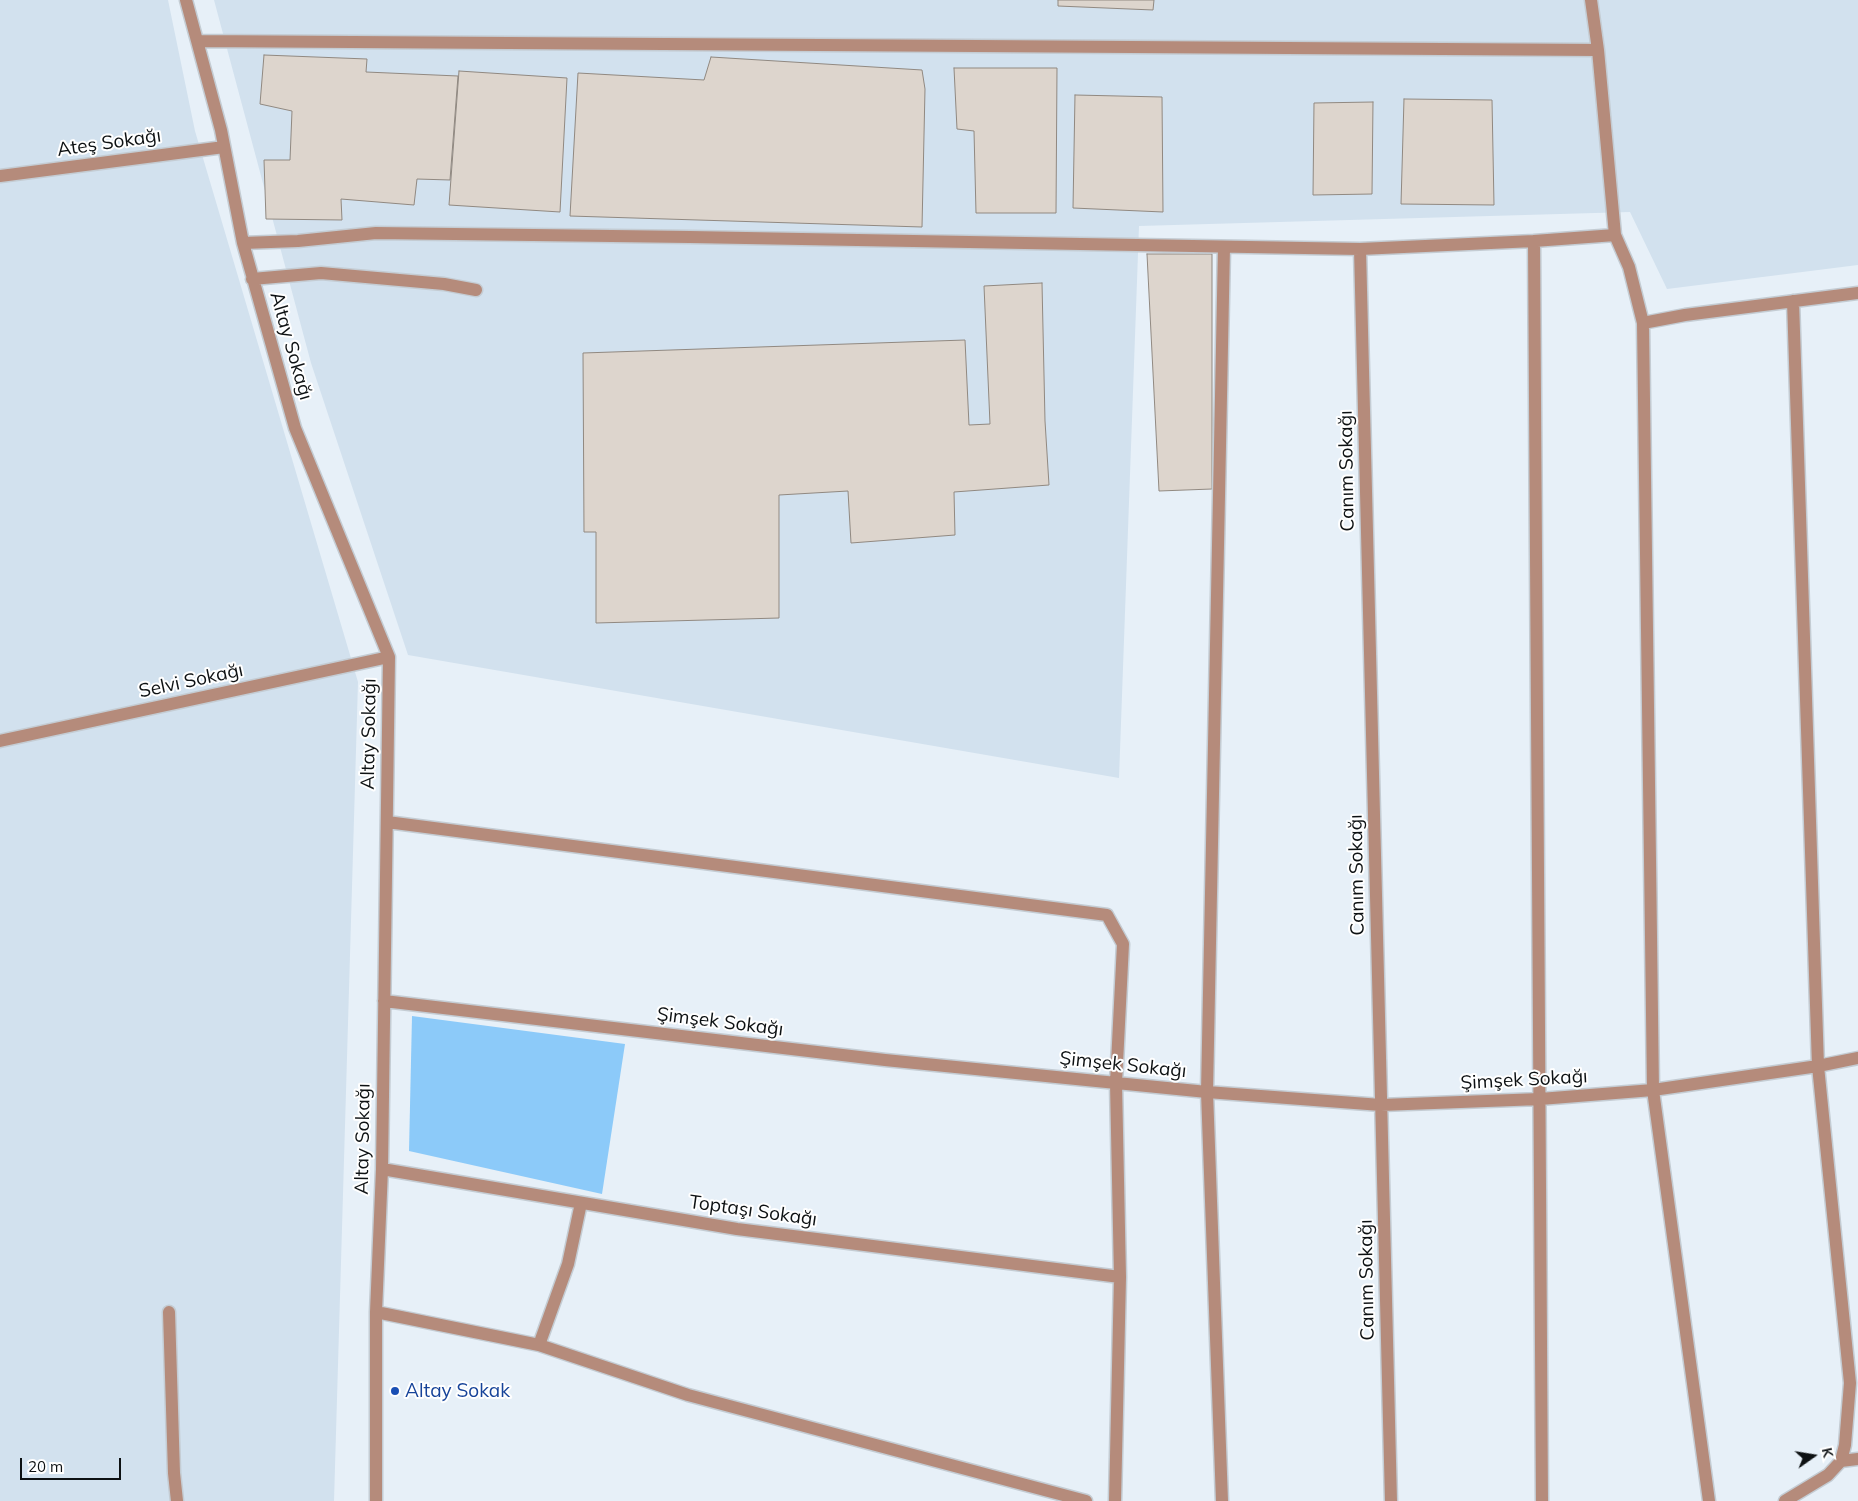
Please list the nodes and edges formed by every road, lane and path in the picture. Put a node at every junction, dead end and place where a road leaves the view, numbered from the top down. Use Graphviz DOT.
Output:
graph roads {
  1 [pos="186,0"];
  2 [pos="1591,0"];
  3 [pos="197,41"];
  4 [pos="1598,50"];
  5 [pos="224,147"];
  6 [pos="0,176"];
  7 [pos="1615,235"];
  8 [pos="1534,241"];
  9 [pos="243,243"];
  10 [pos="1224,247"];
  11 [pos="1360,249"];
  12 [pos="252,279"];
  13 [pos="476,290"];
  14 [pos="1858,293"];
  15 [pos="1793,301"];
  16 [pos="1643,323"];
  17 [pos="389,657"];
  18 [pos="0,741"];
  19 [pos="387,822"];
  20 [pos="384,1001"];
  21 [pos="1858,1058"];
  22 [pos="1818,1066"];
  23 [pos="1116,1083"];
  24 [pos="1653,1090"];
  25 [pos="1207,1092"];
  26 [pos="1540,1099"];
  27 [pos="1381,1105"];
  28 [pos="382,1169"];
  29 [pos="581,1202"];
  30 [pos="1120,1277"];
  31 [pos="170,1312"];
  32 [pos="376,1312"];
  33 [pos="539,1345"];
  34 [pos="1858,1459"];
  35 [pos="1841,1461"];
  36 [pos="177,1501"];
  37 [pos="376,1501"];
  38 [pos="1086,1501"];
  39 [pos="1115,1501"];
  40 [pos="1222,1501"];
  41 [pos="1391,1501"];
  42 [pos="1542,1501"];
  43 [pos="1709,1501"];
  44 [pos="1785,1501"];
  1 -- 3 [label="street, Altay Sokağı"];
  2 -- 4 [label="street"];
  3 -- 4 [label="street"];
  3 -- 5 [label="street, Altay Sokağı"];
  4 -- 7 [label="street"];
  5 -- 6 [label="street, Ateş Sokağı"];
  5 -- 9 [label="street, Altay Sokağı"];
  7 -- 8 [label="street"];
  7 -- 16 [label="street"];
  8 -- 11 [label="street"];
  8 -- 26 [label="street"];
  9 -- 10 [label="street"];
  9 -- 12 [label="street, Altay Sokağı"];
  10 -- 11 [label="street"];
  10 -- 25 [label="street"];
  11 -- 27 [label="street, Canım Sokağı"];
  12 -- 13 [label="street"];
  12 -- 17 [label="street, Altay Sokağı"];
  14 -- 15 [label="street"];
  15 -- 16 [label="street"];
  15 -- 22 [label="street"];
  16 -- 24 [label="street"];
  17 -- 18 [label="street, Selvi Sokağı"];
  17 -- 19 [label="street, Altay Sokağı"];
  19 -- 20 [label="street, Altay Sokağı"];
  19 -- 23 [label="street"];
  20 -- 23 [label="street, Şimşek Sokağı"];
  20 -- 28 [label="street, Altay Sokağı"];
  21 -- 22 [label="street, Şimşek Sokağı"];
  22 -- 24 [label="street, Şimşek Sokağı"];
  22 -- 35 [label="street"];
  23 -- 25 [label="street, Şimşek Sokağı"];
  23 -- 30 [label="street"];
  24 -- 26 [label="street, Şimşek Sokağı"];
  24 -- 43 [label="street"];
  25 -- 27 [label="street, Şimşek Sokağı"];
  25 -- 40 [label="street"];
  26 -- 27 [label="street, Şimşek Sokağı"];
  26 -- 42 [label="street"];
  27 -- 41 [label="street, Canım Sokağı"];
  28 -- 29 [label="street, Toptaşı Sokağı"];
  28 -- 32 [label="street, Altay Sokağı"];
  29 -- 30 [label="street, Toptaşı Sokağı"];
  29 -- 33 [label="street"];
  30 -- 39 [label="street"];
  31 -- 36 [label="street"];
  32 -- 33 [label="street"];
  32 -- 37 [label="street, Altay Sokağı"];
  33 -- 38 [label="street"];
  34 -- 35 [label="street"];
  35 -- 44 [label="street"];
}
